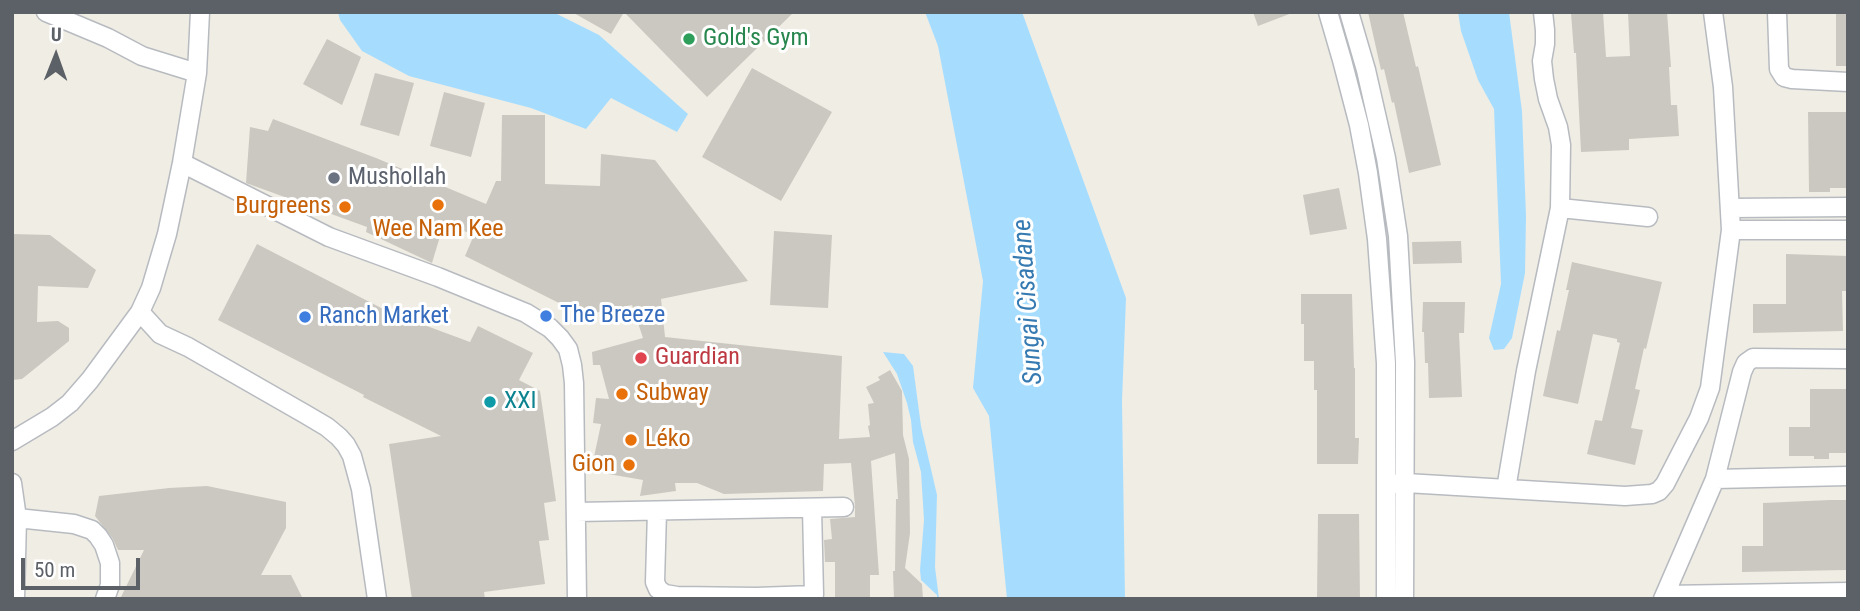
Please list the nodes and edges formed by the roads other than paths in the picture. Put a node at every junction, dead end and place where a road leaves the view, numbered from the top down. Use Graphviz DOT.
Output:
graph roads {
  1 [pos="46,12"];
  2 [pos="200,12"];
  3 [pos="1328,12"];
  4 [pos="1349,12"];
  5 [pos="1543,12"];
  6 [pos="1713,12"];
  7 [pos="1777,12"];
  8 [pos="197,73"];
  9 [pos="1848,82"];
  10 [pos="1378,123"];
  11 [pos="1359,125"];
  12 [pos="182,163"];
  13 [pos="1848,207"];
  14 [pos="1560,208"];
  15 [pos="1730,208"];
  16 [pos="1648,216"];
  17 [pos="1731,230"];
  18 [pos="1848,230"];
  19 [pos="140,312"];
  20 [pos="1848,359"];
  21 [pos="1405,362"];
  22 [pos="1386,363"];
  23 [pos="12,441"];
  24 [pos="1848,476"];
  25 [pos="1715,479"];
  26 [pos="12,483"];
  27 [pos="1406,483"];
  28 [pos="1387,484"];
  29 [pos="1506,489"];
  30 [pos="844,507"];
  31 [pos="812,508"];
  32 [pos="657,511"];
  33 [pos="576,512"];
  34 [pos="17,518"];
  35 [pos="1848,592"];
  36 [pos="814,597"];
  37 [pos="1665,597"];
  38 [pos="15,599"];
  39 [pos="106,599"];
  40 [pos="377,599"];
  41 [pos="577,599"];
  42 [pos="1385,599"];
  43 [pos="1404,599"];
  1 -- 8 [label="street"];
  2 -- 8 [label="street"];
  3 -- 11 [label="street"];
  4 -- 10 [label="street"];
  5 -- 14 [label="street"];
  6 -- 15 [label="street"];
  7 -- 9 [label="street"];
  8 -- 12 [label="street"];
  10 -- 11 [label="street"];
  10 -- 21 [label="street"];
  11 -- 22 [label="street"];
  12 -- 19 [label="street"];
  12 -- 33 [label="street"];
  13 -- 15 [label="street"];
  14 -- 16 [label="street"];
  14 -- 29 [label="street"];
  15 -- 17 [label="street"];
  17 -- 18 [label="street"];
  17 -- 29 [label="street"];
  19 -- 23 [label="street"];
  19 -- 40 [label="street"];
  20 -- 25 [label="street"];
  21 -- 22 [label="street"];
  21 -- 27 [label="street"];
  22 -- 28 [label="street"];
  24 -- 25 [label="street"];
  25 -- 37 [label="street"];
  26 -- 34 [label="street"];
  27 -- 28 [label="street"];
  27 -- 29 [label="street"];
  27 -- 43 [label="street"];
  28 -- 42 [label="street"];
  30 -- 31 [label="street"];
  31 -- 32 [label="street"];
  31 -- 36 [label="street"];
  32 -- 33 [label="street"];
  32 -- 36 [label="street"];
  33 -- 41 [label="street"];
  34 -- 38 [label="street"];
  34 -- 39 [label="street"];
  35 -- 37 [label="street"];
}
